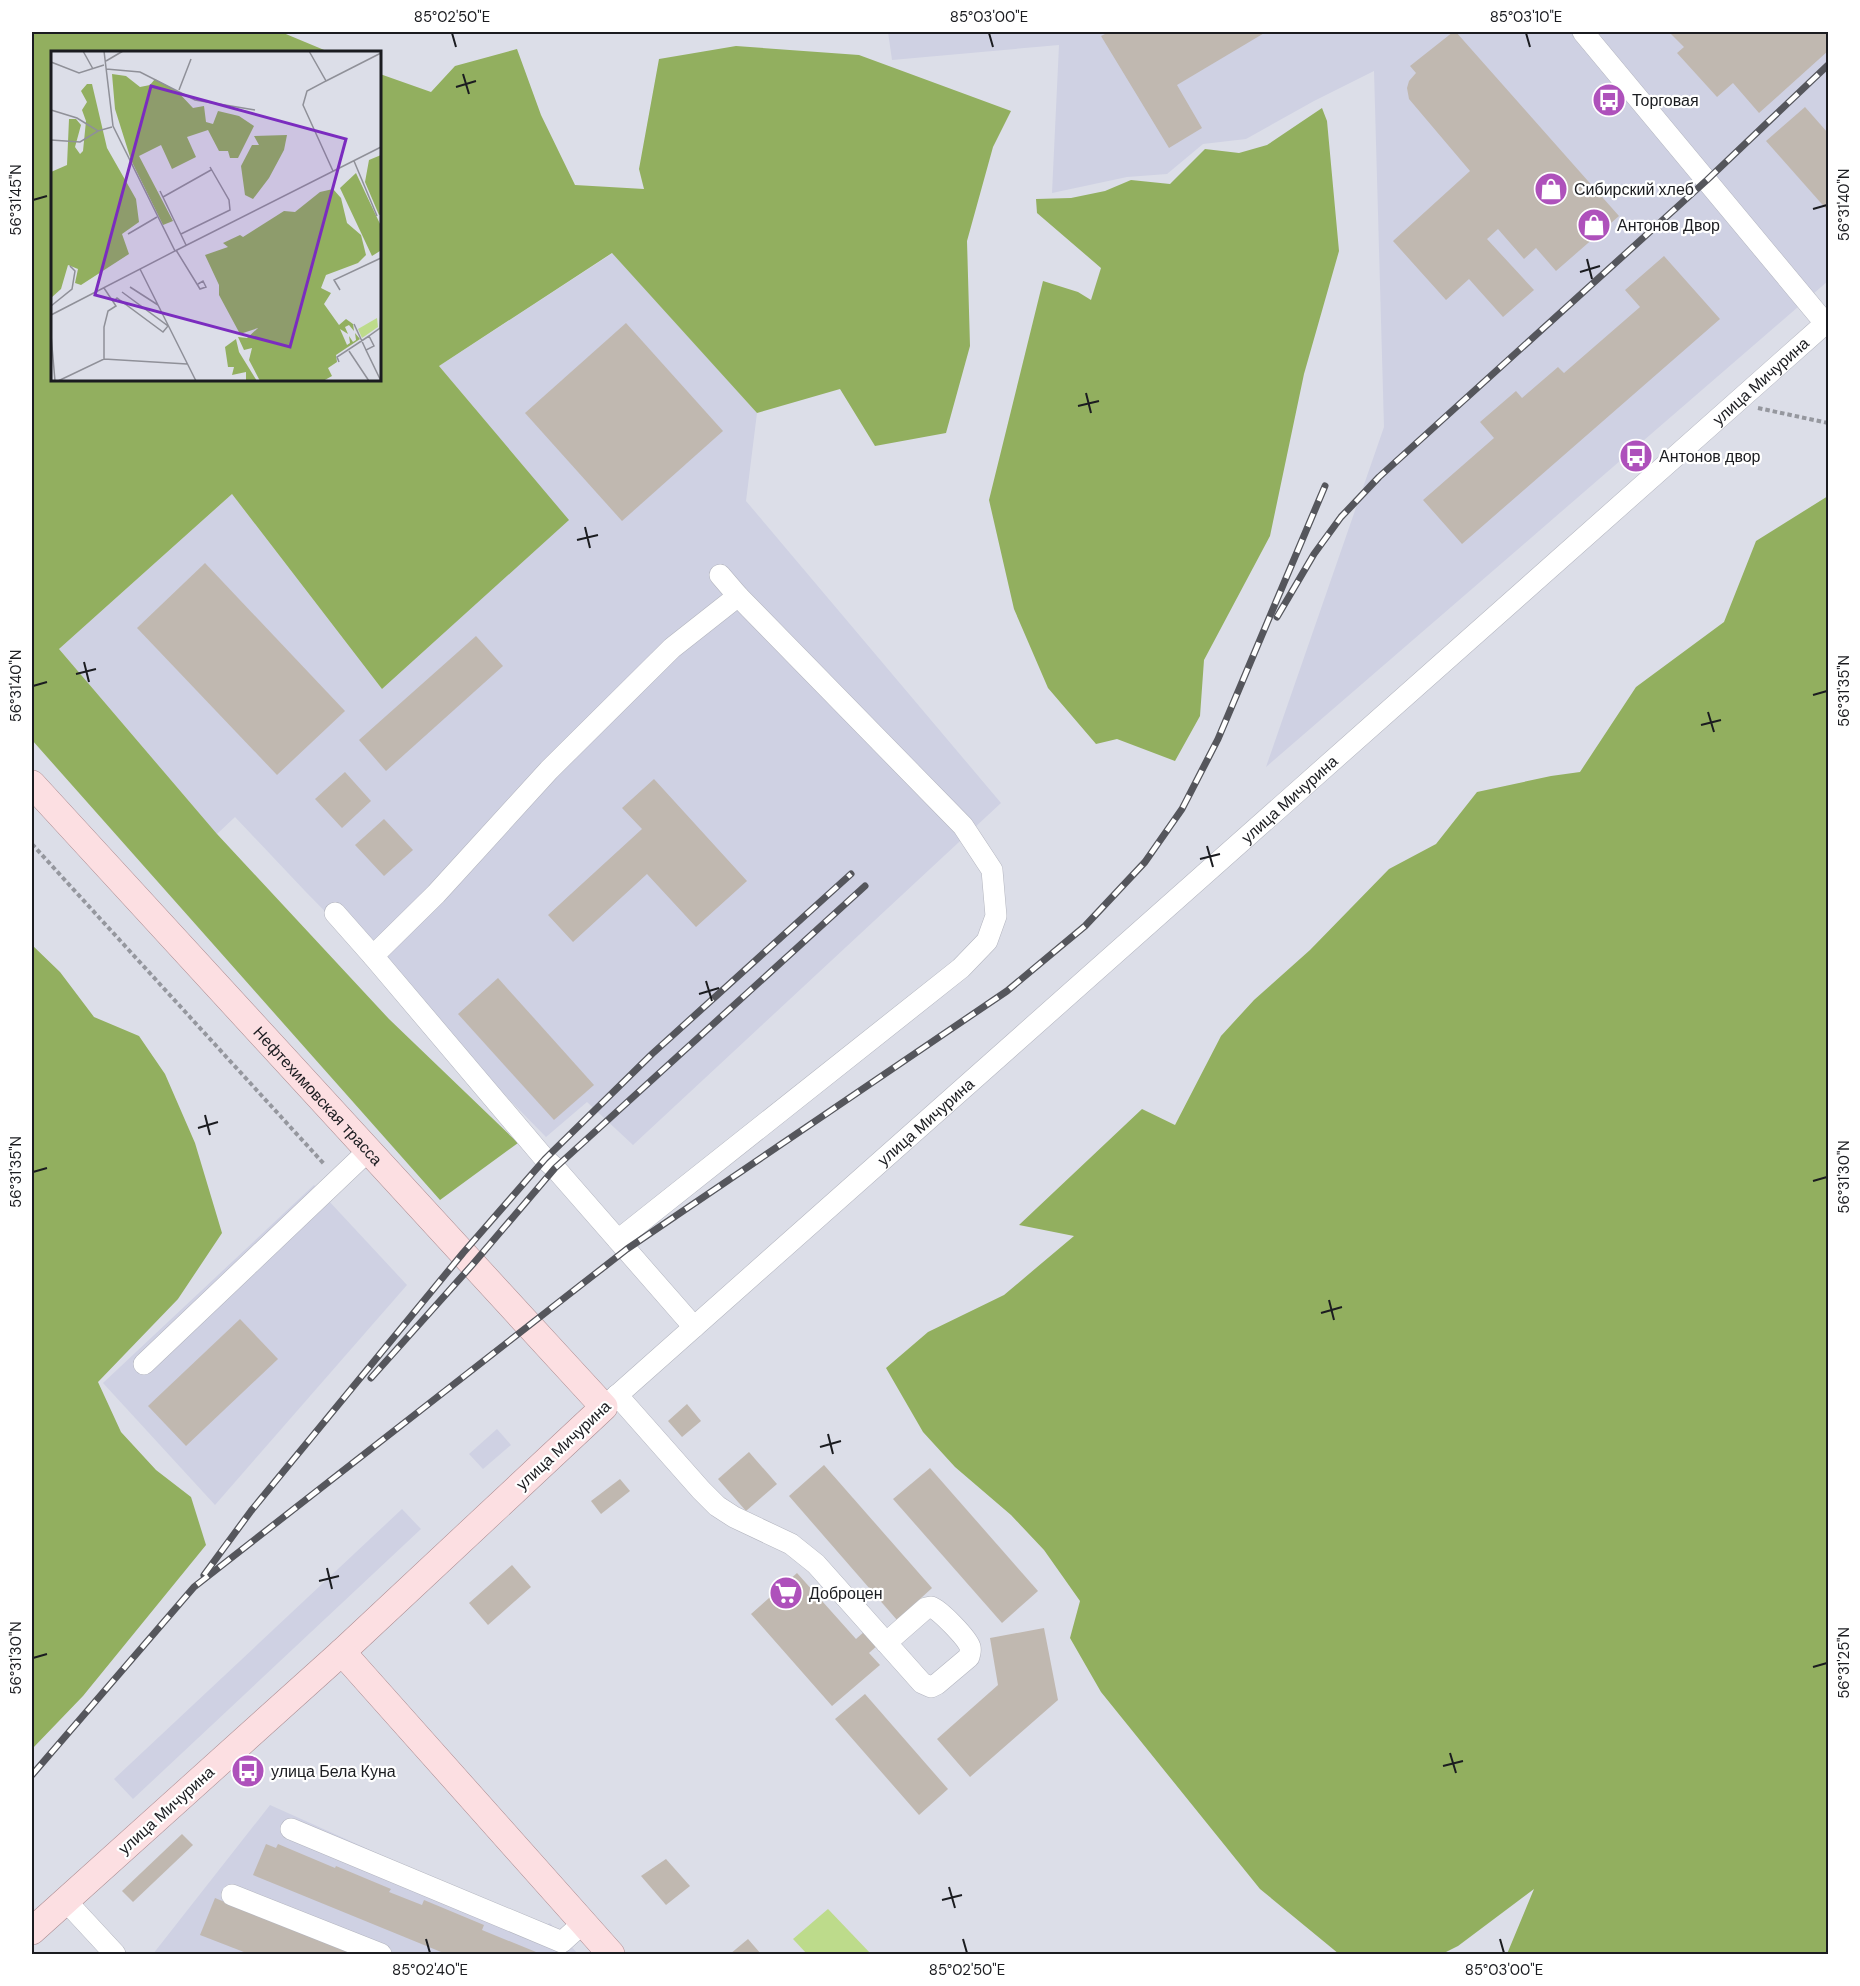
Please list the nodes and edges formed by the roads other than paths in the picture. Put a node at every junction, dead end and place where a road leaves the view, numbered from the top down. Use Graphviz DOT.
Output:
graph roads {
  1 [pos="1583,32"];
  2 [pos="1827,322"];
  3 [pos="720,575"];
  4 [pos="738,596"];
  5 [pos="32,784"];
  6 [pos="335,913"];
  7 [pos="373,956"];
  8 [pos="369,1150"];
  9 [pos="618,1240"];
  10 [pos="694,1327"];
  11 [pos="144,1364"];
  12 [pos="611,1401"];
  13 [pos="886,1643"];
  14 [pos="342,1652"];
  15 [pos="291,1829"];
  16 [pos="232,1894"];
  17 [pos="65,1900"];
  18 [pos="583,1923"];
  19 [pos="32,1931"];
  20 [pos="115,1954"];
  21 [pos="381,1954"];
  22 [pos="610,1954"];
  1 -- 2 [label="street"];
  2 -- 10 [label="street, улица Мичурина"];
  3 -- 4 [label="street"];
  4 -- 7 [label="street"];
  4 -- 9 [label="street"];
  5 -- 8 [label="main road, Нефтехимовская трасса"];
  6 -- 7 [label="street"];
  7 -- 9 [label="street"];
  8 -- 11 [label="street"];
  8 -- 12 [label="main road, Нефтехимовская трасса"];
  9 -- 10 [label="street"];
  10 -- 12 [label="street, улица Мичурина"];
  12 -- 13 [label="street"];
  12 -- 14 [label="main road, улица Мичурина"];
  14 -- 17 [label="main road, улица Мичурина"];
  14 -- 18 [label="main road"];
  15 -- 18 [label="street"];
  16 -- 21 [label="street"];
  17 -- 19 [label="main road, улица Мичурина"];
  17 -- 20 [label="street"];
  18 -- 22 [label="main road"];
}
